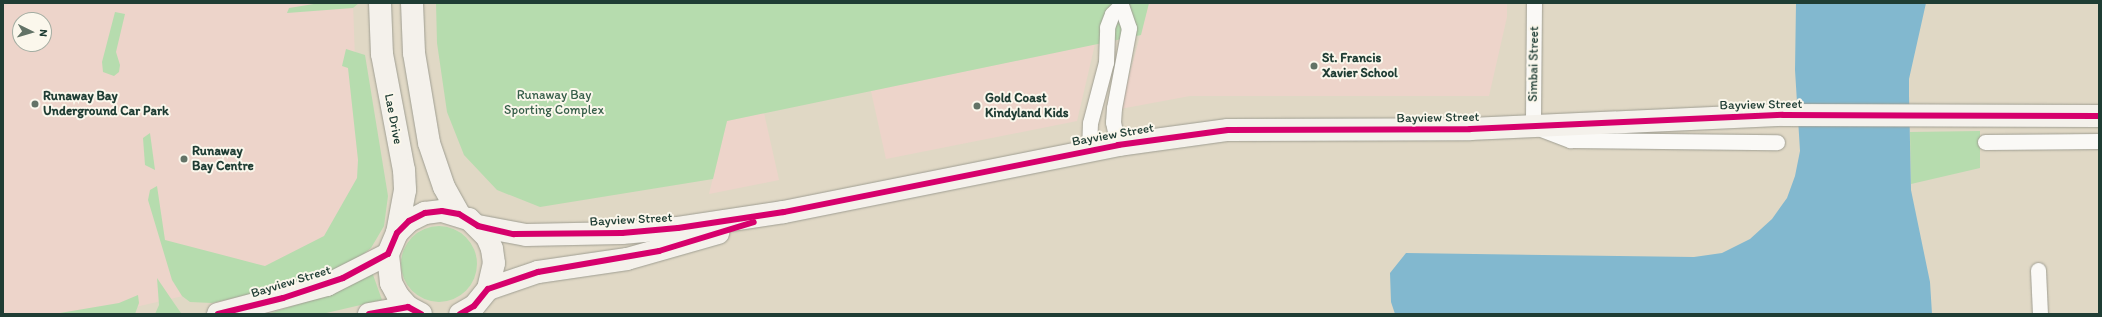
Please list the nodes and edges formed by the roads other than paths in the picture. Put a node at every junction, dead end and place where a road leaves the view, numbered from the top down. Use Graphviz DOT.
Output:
graph roads {
  1 [pos="412,3"];
  2 [pos="1534,3"];
  3 [pos="379,10"];
  4 [pos="413,41"];
  5 [pos="2099,116"];
  6 [pos="1533,126"];
  7 [pos="2099,141"];
  8 [pos="1777,142"];
  9 [pos="1984,142"];
  10 [pos="1118,145"];
  11 [pos="1089,150"];
  12 [pos="784,212"];
  13 [pos="459,214"];
  14 [pos="478,226"];
  15 [pos="397,233"];
  16 [pos="388,254"];
  17 [pos="2038,270"];
  18 [pos="488,289"];
  19 [pos="415,310"];
  20 [pos="468,311"];
  21 [pos="218,314"];
  22 [pos="369,314"];
  23 [pos="2040,314"];
  1 -- 4 [label="main road"];
  2 -- 6 [label="street, Simbai Street"];
  3 -- 4 [label="main road"];
  3 -- 15 [label="main road, Lae Drive"];
  4 -- 13 [label="main road"];
  5 -- 6 [label="main road, Bayview Street"];
  6 -- 8 [label="street, Bayview Street"];
  6 -- 10 [label="main road, Bayview Street"];
  7 -- 9 [label="street"];
  10 -- 11 [label="main road, Bayview Street"];
  10 -- 11 [label="street"];
  11 -- 12 [label="main road, Bayview Street"];
  12 -- 14 [label="main road, Bayview Street"];
  12 -- 18 [label="main road, Bayview Street"];
  13 -- 14 [label="main road"];
  13 -- 15 [label="main road"];
  14 -- 18 [label="main road"];
  15 -- 16 [label="main road"];
  16 -- 19 [label="main road"];
  16 -- 21 [label="main road, Bayview Street"];
  17 -- 23 [label="street"];
  18 -- 20 [label="main road"];
  19 -- 22 [label="main road"];
}
